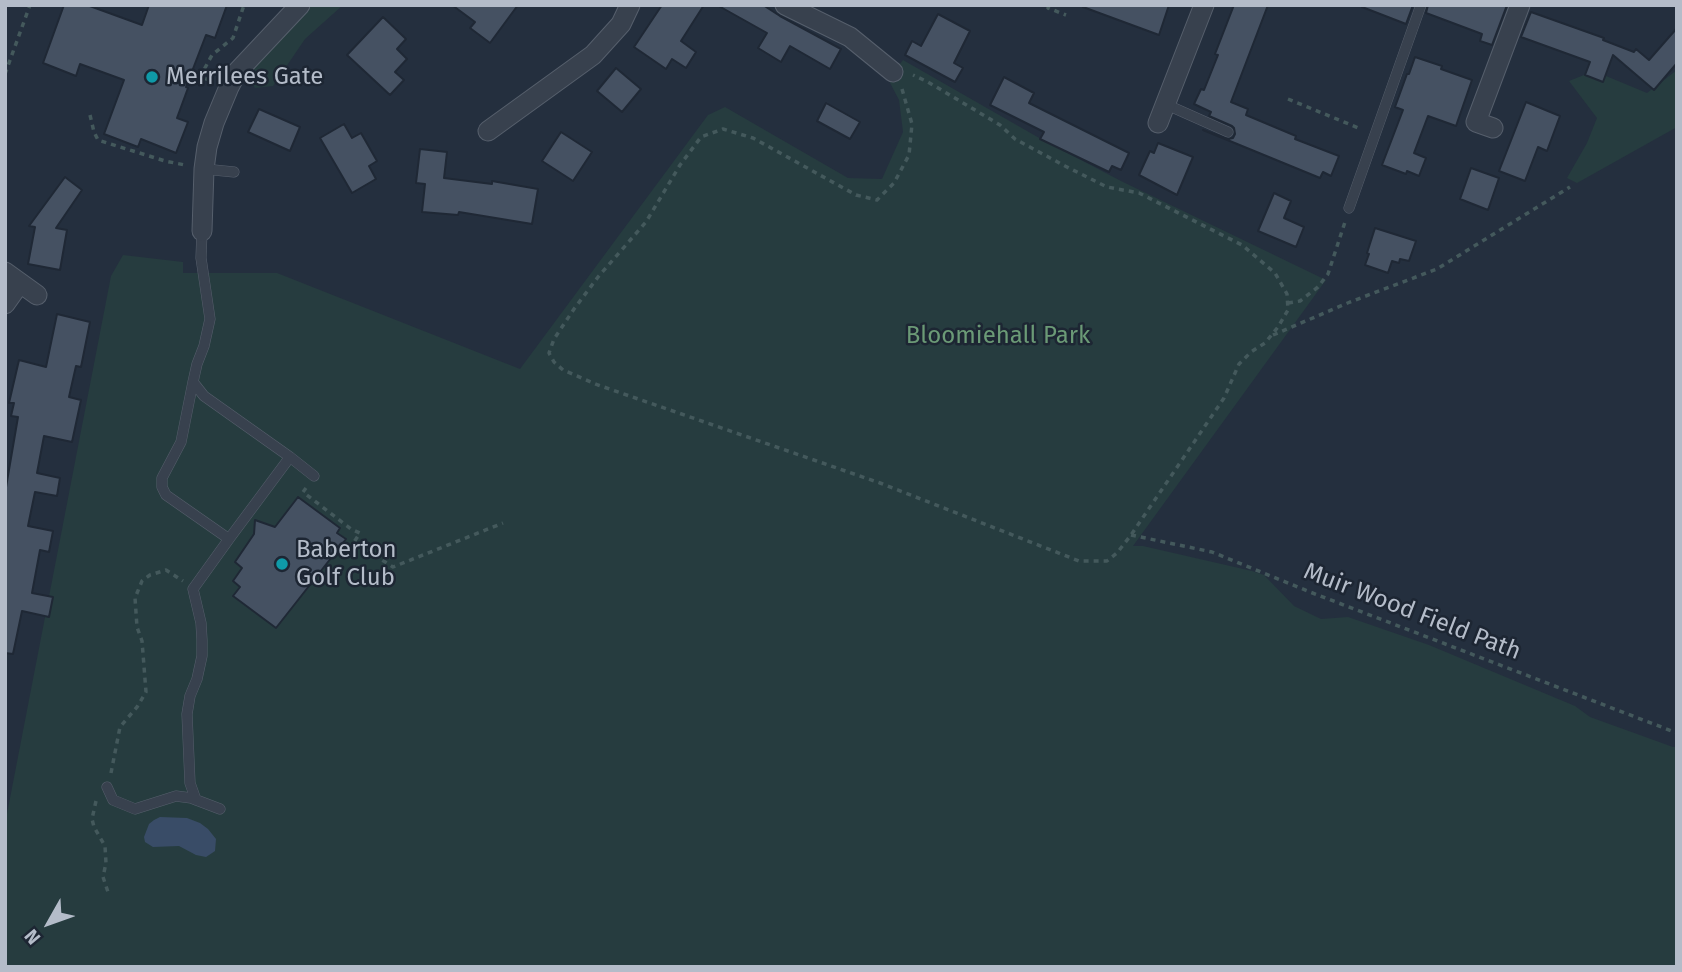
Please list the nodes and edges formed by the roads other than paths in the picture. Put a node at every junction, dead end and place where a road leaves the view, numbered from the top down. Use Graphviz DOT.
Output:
graph roads {
  1 [pos="300,5"];
  2 [pos="630,5"];
  3 [pos="785,5"];
  4 [pos="1204,5"];
  5 [pos="1422,5"];
  6 [pos="1520,5"];
  7 [pos="895,76"];
  8 [pos="1165,104"];
  9 [pos="1158,124"];
  10 [pos="1493,128"];
  11 [pos="488,131"];
  12 [pos="1228,132"];
  13 [pos="204,169"];
  14 [pos="234,172"];
  15 [pos="1349,208"];
  16 [pos="202,231"];
  17 [pos="13,278"];
  18 [pos="37,295"];
  19 [pos="5,304"];
  20 [pos="193,382"];
  21 [pos="289,457"];
  22 [pos="314,476"];
  23 [pos="229,539"];
  24 [pos="190,783"];
  25 [pos="107,787"];
  26 [pos="176,796"];
  27 [pos="196,800"];
  28 [pos="220,809"];
  1 -- 13 [label="street"];
  2 -- 11 [label="street"];
  3 -- 7 [label="street"];
  4 -- 8 [label="street"];
  5 -- 15 [label="lane"];
  6 -- 10 [label="street"];
  8 -- 9 [label="street"];
  8 -- 12 [label="lane"];
  13 -- 14 [label="lane"];
  13 -- 16 [label="street"];
  16 -- 20 [label="lane"];
  17 -- 18 [label="street"];
  17 -- 19 [label="street"];
  20 -- 21 [label="lane"];
  20 -- 23 [label="lane"];
  21 -- 22 [label="lane"];
  21 -- 23 [label="lane"];
  23 -- 24 [label="lane"];
  24 -- 26 [label="lane"];
  24 -- 27 [label="lane"];
  25 -- 26 [label="lane"];
  26 -- 27 [label="lane"];
  27 -- 28 [label="lane"];
}
